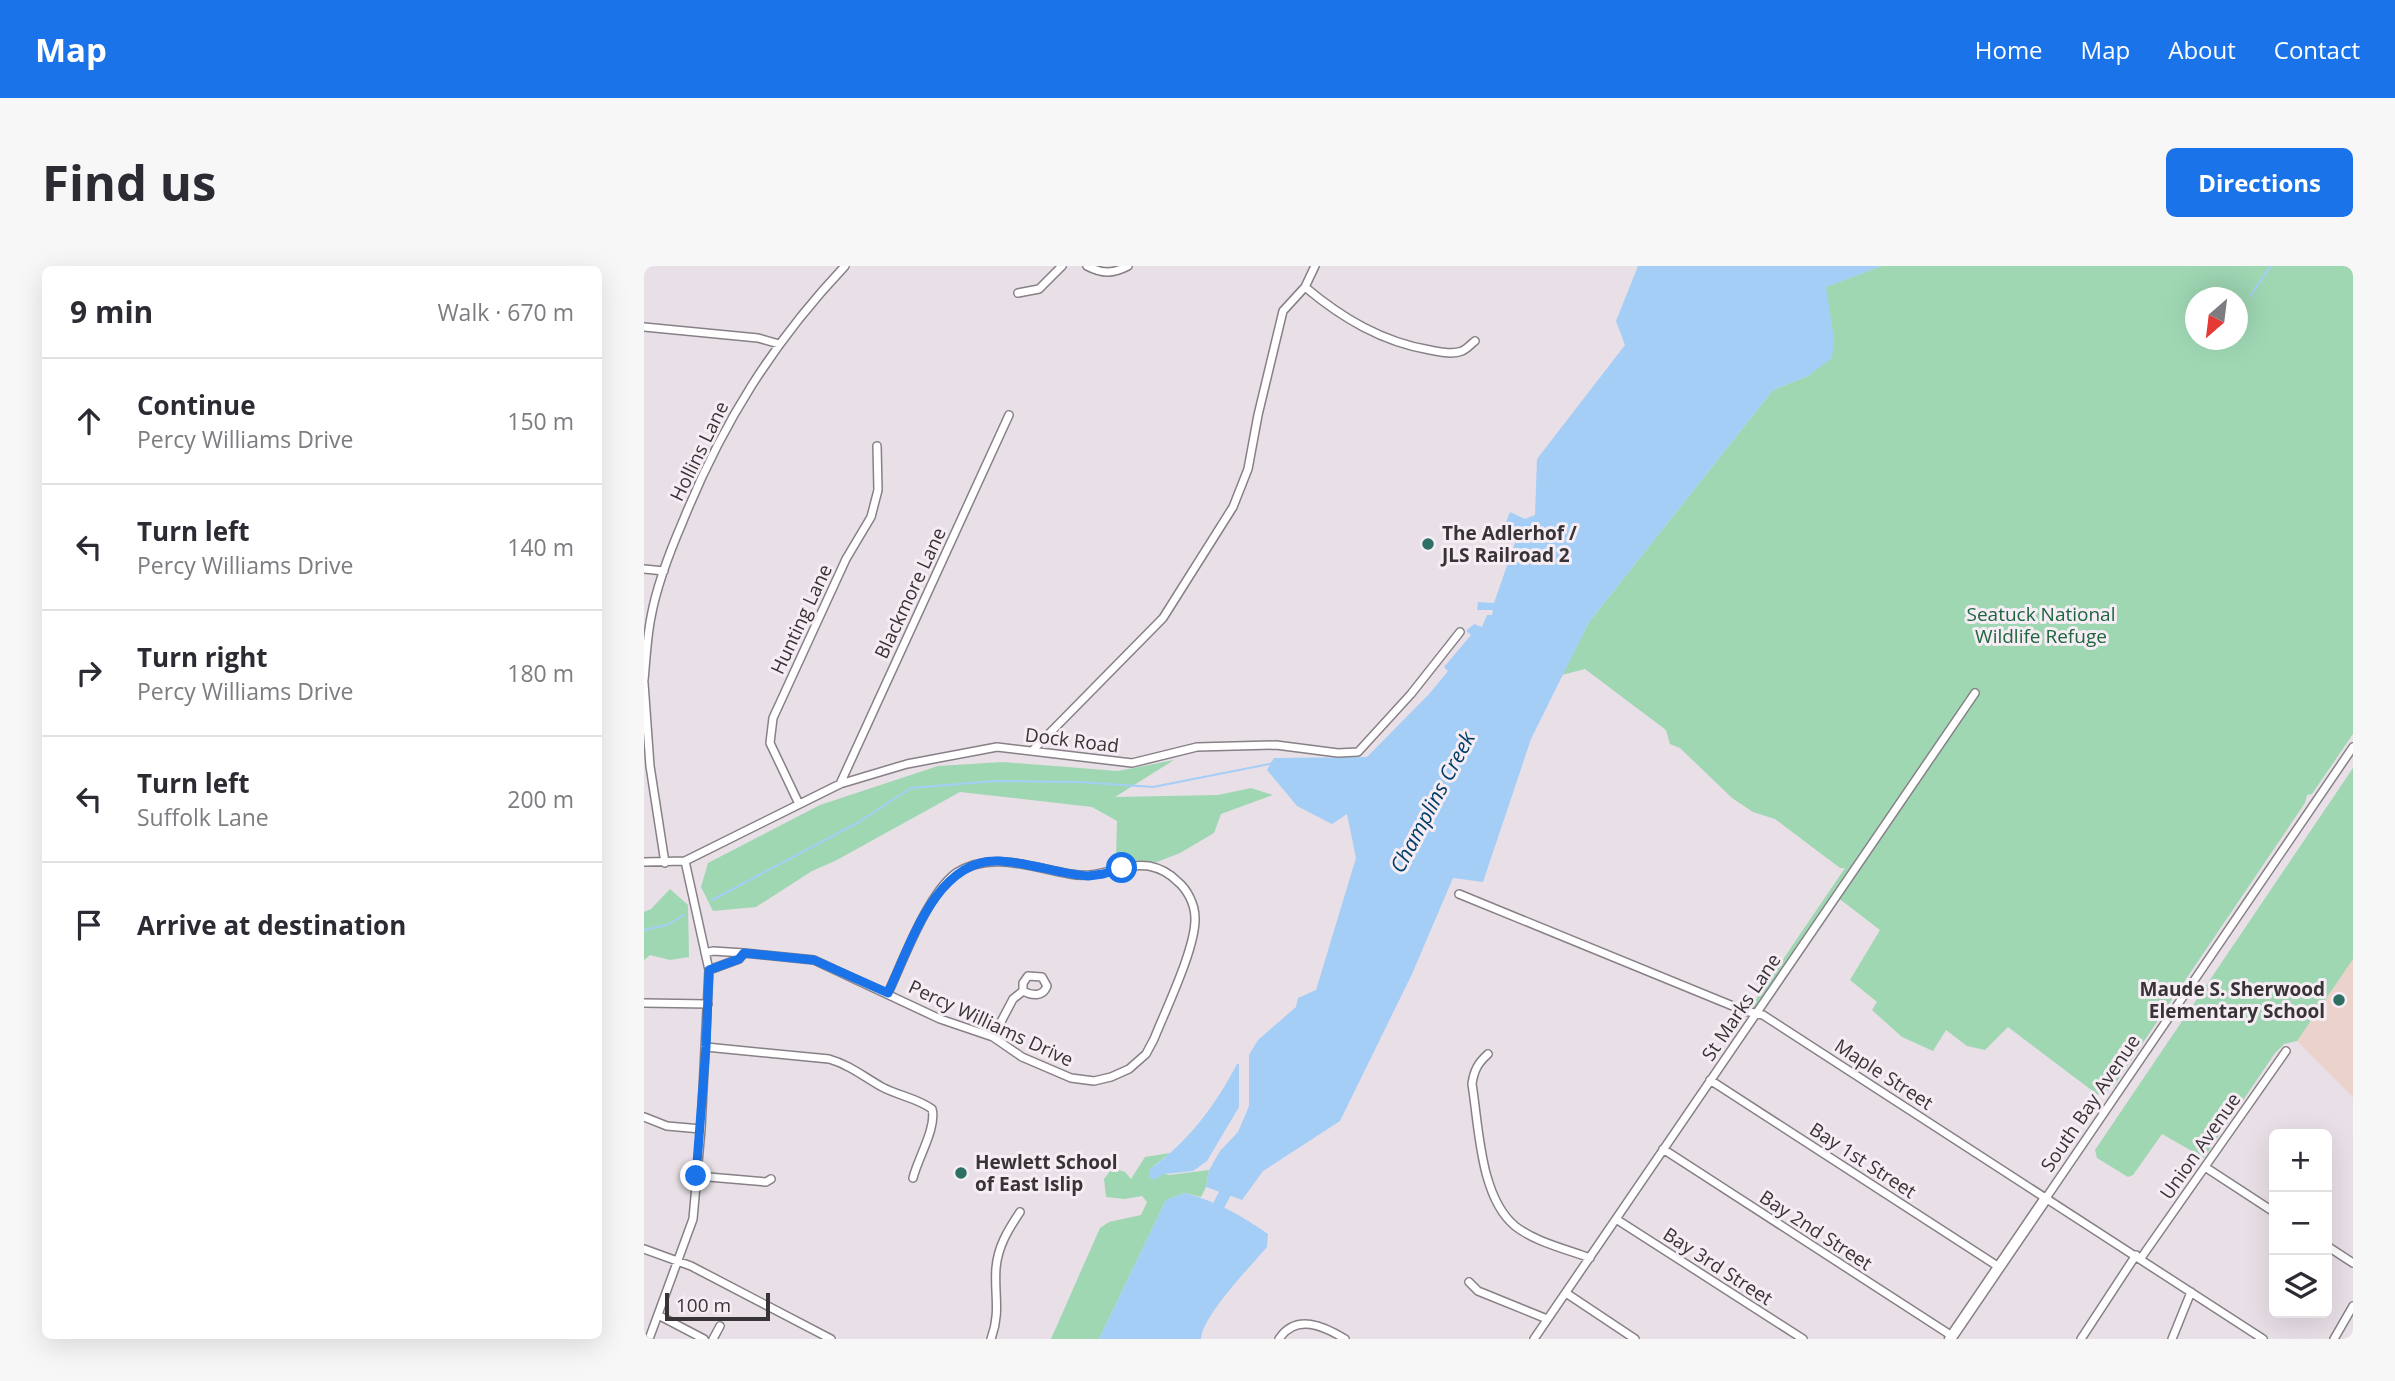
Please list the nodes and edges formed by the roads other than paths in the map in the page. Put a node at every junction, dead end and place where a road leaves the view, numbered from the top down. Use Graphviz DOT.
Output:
graph roads {
  1 [pos="845,266"];
  2 [pos="1062,266"];
  3 [pos="1087,266"];
  4 [pos="1128,266"];
  5 [pos="1315,266"];
  6 [pos="1305,287"];
  7 [pos="1018,293"];
  8 [pos="644,327"];
  9 [pos="1475,341"];
  10 [pos="779,344"];
  11 [pos="1009,415"];
  12 [pos="877,446"];
  13 [pos="644,569"];
  14 [pos="664,571"];
  15 [pos="1460,632"];
  16 [pos="644,682"];
  17 [pos="1975,693"];
  18 [pos="2353,747"];
  19 [pos="1033,750"];
  20 [pos="840,784"];
  21 [pos="799,804"];
  22 [pos="685,861"];
  23 [pos="644,862"];
  24 [pos="665,863"];
  25 [pos="1459,894"];
  26 [pos="705,953"];
  27 [pos="744,953"];
  28 [pos="709,970"];
  29 [pos="1023,991"];
  30 [pos="888,993"];
  31 [pos="644,1003"];
  32 [pos="708,1004"];
  33 [pos="1756,1013"];
  34 [pos="993,1037"];
  35 [pos="706,1047"];
  36 [pos="2286,1051"];
  37 [pos="1488,1054"];
  38 [pos="1710,1080"];
  39 [pos="644,1117"];
  40 [pos="701,1129"];
  41 [pos="1663,1149"];
  42 [pos="2205,1167"];
  43 [pos="696,1176"];
  44 [pos="913,1178"];
  45 [pos="771,1179"];
  46 [pos="2046,1198"];
  47 [pos="2269,1209"];
  48 [pos="1020,1212"];
  49 [pos="1616,1219"];
  50 [pos="644,1249"];
  51 [pos="2332,1249"];
  52 [pos="2138,1257"];
  53 [pos="1590,1258"];
  54 [pos="677,1261"];
  55 [pos="2353,1263"];
  56 [pos="1999,1267"];
  57 [pos="1469,1282"];
  58 [pos="2191,1292"];
  59 [pos="1566,1293"];
  60 [pos="2353,1307"];
  61 [pos="658,1315"];
  62 [pos="1548,1319"];
  63 [pos="720,1326"];
  64 [pos="1951,1338"];
  65 [pos="649,1339"];
  66 [pos="704,1339"];
  67 [pos="713,1339"];
  68 [pos="831,1339"];
  69 [pos="992,1339"];
  70 [pos="1279,1339"];
  71 [pos="1345,1339"];
  72 [pos="1534,1339"];
  73 [pos="1635,1339"];
  74 [pos="1803,1339"];
  75 [pos="2081,1339"];
  76 [pos="2172,1339"];
  77 [pos="2263,1339"];
  78 [pos="2334,1339"];
  1 -- 10 [label="street, Hollins Lane"];
  2 -- 7 [label="street"];
  3 -- 4 [label="street"];
  5 -- 6 [label="street"];
  6 -- 9 [label="street"];
  6 -- 19 [label="street"];
  8 -- 10 [label="street"];
  10 -- 14 [label="street, Hollins Lane"];
  11 -- 20 [label="street, Blackmore Lane"];
  12 -- 21 [label="street, Hunting Lane"];
  13 -- 14 [label="street"];
  14 -- 16 [label="street, Hollins Lane"];
  15 -- 19 [label="street, Dock Road"];
  16 -- 24 [label="street, Hollins Lane"];
  17 -- 33 [label="street, St Marks Lane"];
  18 -- 46 [label="street, South Bay Avenue"];
  19 -- 20 [label="street, Dock Road"];
  20 -- 21 [label="street, Dock Road"];
  21 -- 22 [label="street, Dock Road"];
  22 -- 24 [label="street, Dock Road"];
  22 -- 26 [label="street"];
  23 -- 24 [label="street, Dock Road"];
  25 -- 33 [label="street, Maple Street"];
  26 -- 27 [label="street, Percy Williams Drive"];
  26 -- 28 [label="street"];
  27 -- 28 [label="street"];
  27 -- 30 [label="street, Percy Williams Drive"];
  28 -- 32 [label="street"];
  29 -- 34 [label="street"];
  30 -- 34 [label="street, Percy Williams Drive"];
  30 -- 34 [label="street, Percy Williams Drive"];
  31 -- 32 [label="street"];
  32 -- 35 [label="street"];
  33 -- 38 [label="street, St Marks Lane"];
  33 -- 46 [label="street, Maple Street"];
  35 -- 40 [label="street"];
  35 -- 44 [label="street"];
  36 -- 42 [label="street, Union Avenue"];
  37 -- 53 [label="street"];
  38 -- 41 [label="street, St Marks Lane"];
  38 -- 56 [label="street, Bay 1st Street"];
  39 -- 40 [label="street"];
  40 -- 43 [label="street"];
  41 -- 49 [label="street, St Marks Lane"];
  41 -- 64 [label="street, Bay 2nd Street"];
  42 -- 47 [label="street"];
  42 -- 52 [label="street, Union Avenue"];
  43 -- 45 [label="street"];
  43 -- 54 [label="street"];
  46 -- 52 [label="street, Maple Street"];
  46 -- 56 [label="street, South Bay Avenue"];
  48 -- 69 [label="street"];
  49 -- 53 [label="street, St Marks Lane"];
  49 -- 74 [label="street, Bay 3rd Street"];
  50 -- 54 [label="street"];
  51 -- 55 [label="street"];
  52 -- 58 [label="street, Maple Street"];
  52 -- 75 [label="street, Union Avenue"];
  53 -- 59 [label="street, St Marks Lane"];
  54 -- 61 [label="street"];
  54 -- 68 [label="street"];
  56 -- 64 [label="street, South Bay Avenue"];
  57 -- 62 [label="street"];
  58 -- 76 [label="street"];
  58 -- 77 [label="street, Maple Street"];
  59 -- 62 [label="street, St Marks Lane"];
  59 -- 73 [label="street"];
  60 -- 78 [label="street"];
  61 -- 65 [label="street"];
  61 -- 66 [label="street"];
  62 -- 72 [label="street, St Marks Lane"];
  63 -- 67 [label="street"];
  70 -- 71 [label="street"];
}
